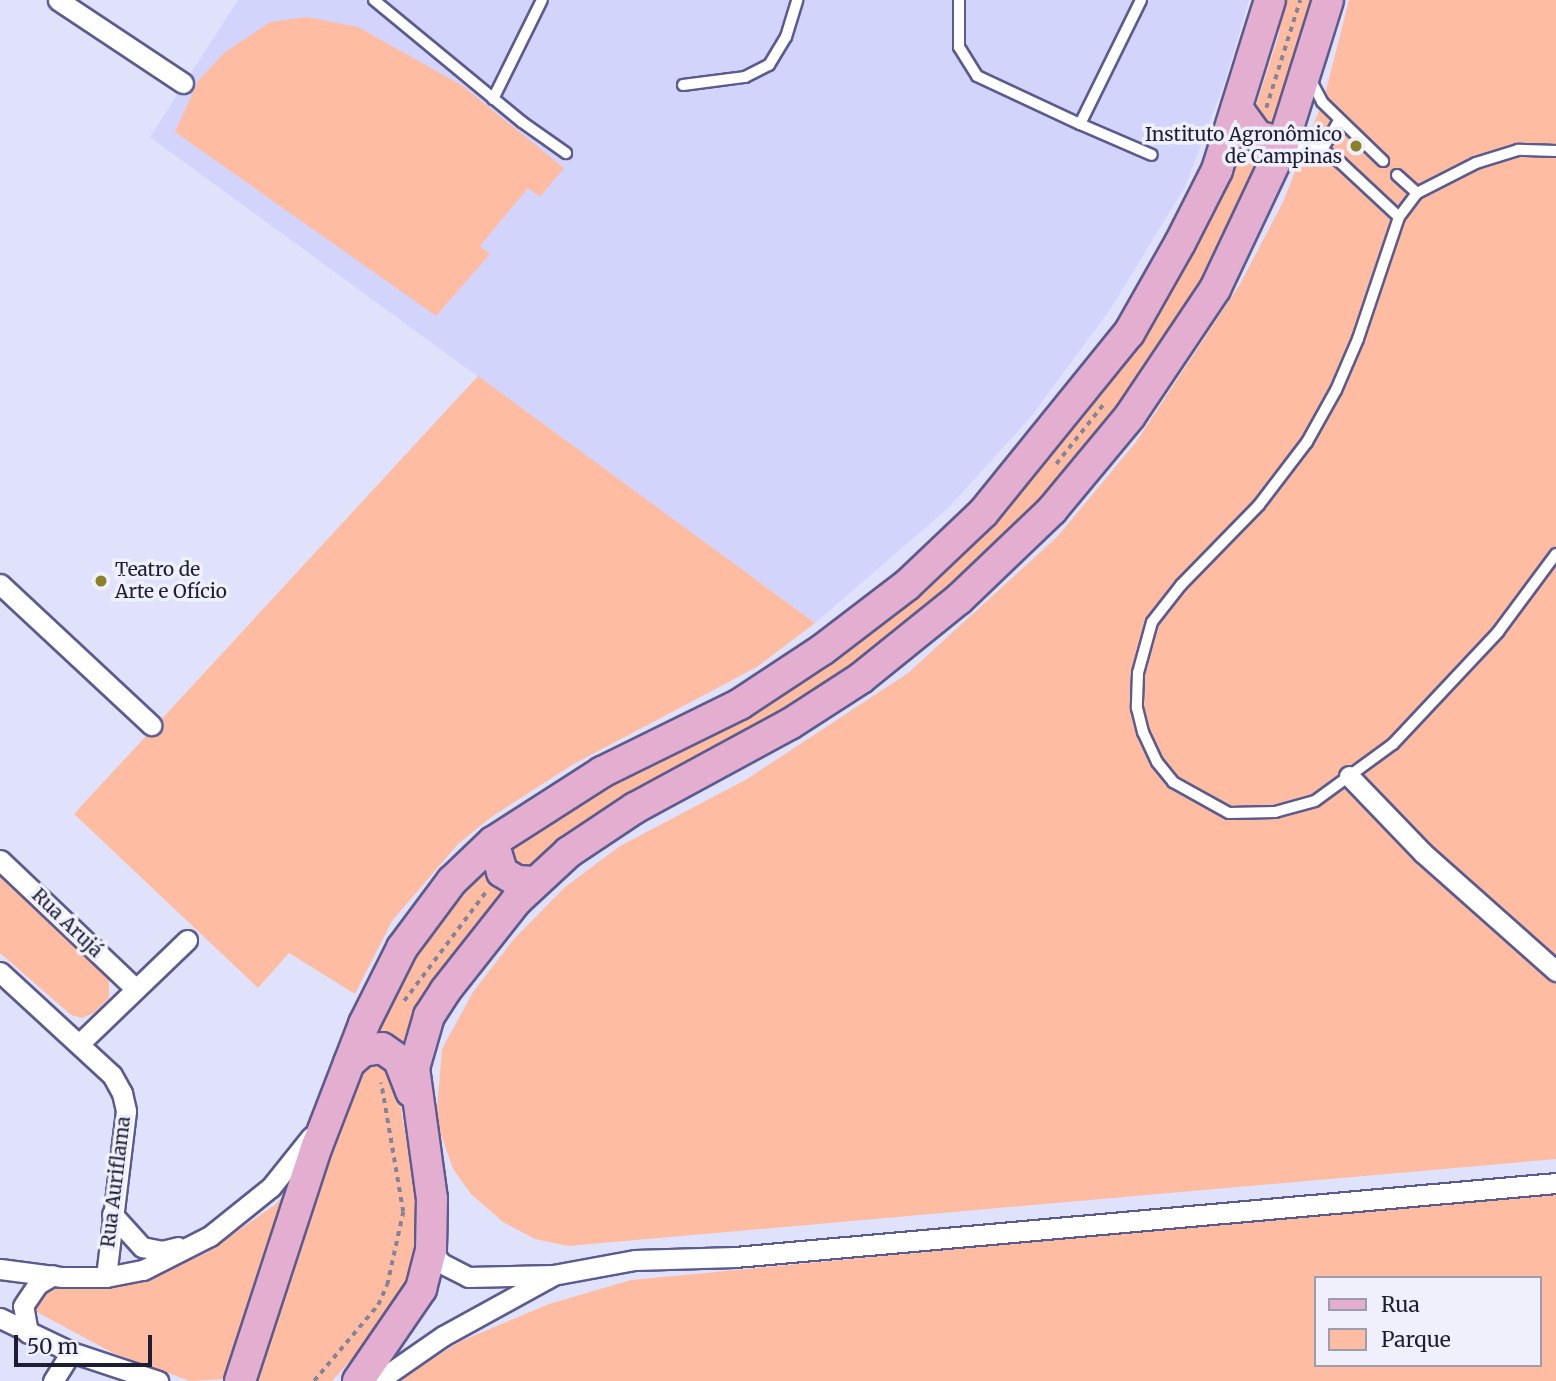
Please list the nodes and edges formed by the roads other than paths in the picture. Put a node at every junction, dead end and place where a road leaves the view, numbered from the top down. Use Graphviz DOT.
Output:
graph roads {
  1 [pos="58,0"];
  2 [pos="374,0"];
  3 [pos="542,0"];
  4 [pos="797,0"];
  5 [pos="959,0"];
  6 [pos="1141,0"];
  7 [pos="1270,0"];
  8 [pos="1328,0"];
  9 [pos="1308,73"];
  10 [pos="183,83"];
  11 [pos="683,85"];
  12 [pos="493,99"];
  13 [pos="1237,108"];
  14 [pos="1339,120"];
  15 [pos="1080,124"];
  16 [pos="1283,143"];
  17 [pos="1322,150"];
  18 [pos="1556,151"];
  19 [pos="566,153"];
  20 [pos="1152,155"];
  21 [pos="1383,161"];
  22 [pos="1397,175"];
  23 [pos="1417,193"];
  24 [pos="1399,217"];
  25 [pos="1556,554"];
  26 [pos="0,584"];
  27 [pos="152,725"];
  28 [pos="1349,776"];
  29 [pos="493,842"];
  30 [pos="0,860"];
  31 [pos="536,882"];
  32 [pos="187,940"];
  33 [pos="1556,971"];
  34 [pos="0,972"];
  35 [pos="134,987"];
  36 [pos="79,1044"];
  37 [pos="349,1063"];
  38 [pos="336,1098"];
  39 [pos="418,1116"];
  40 [pos="1556,1183"];
  41 [pos="111,1214"];
  42 [pos="210,1236"];
  43 [pos="430,1250"];
  44 [pos="0,1269"];
  45 [pos="53,1275"];
  46 [pos="553,1275"];
  47 [pos="106,1277"];
  48 [pos="0,1318"];
  49 [pos="28,1333"];
  50 [pos="71,1352"];
  51 [pos="53,1381"];
  52 [pos="158,1381"];
  53 [pos="240,1381"];
  54 [pos="358,1381"];
  55 [pos="378,1381"];
  1 -- 10 [label="street"];
  2 -- 12 [label="lane"];
  3 -- 12 [label="lane"];
  4 -- 11 [label="lane"];
  5 -- 15 [label="lane"];
  6 -- 15 [label="lane"];
  7 -- 13 [label="main road"];
  8 -- 9 [label="main road"];
  9 -- 14 [label="lane"];
  9 -- 16 [label="main road"];
  12 -- 19 [label="lane"];
  13 -- 16 [label="main road"];
  13 -- 29 [label="main road"];
  14 -- 17 [label="lane"];
  14 -- 21 [label="lane"];
  15 -- 20 [label="lane"];
  16 -- 17 [label="lane"];
  16 -- 31 [label="main road"];
  17 -- 24 [label="lane"];
  18 -- 23 [label="lane"];
  22 -- 23 [label="lane"];
  23 -- 24 [label="lane"];
  24 -- 28 [label="lane"];
  25 -- 28 [label="lane"];
  26 -- 27 [label="street"];
  28 -- 33 [label="street"];
  29 -- 31 [label="main road"];
  29 -- 37 [label="main road"];
  30 -- 35 [label="street, Rua Arujá"];
  31 -- 39 [label="main road"];
  32 -- 35 [label="street"];
  34 -- 36 [label="street, Rua Auriflama"];
  35 -- 36 [label="street"];
  36 -- 41 [label="street, Rua Auriflama"];
  37 -- 38 [label="main road"];
  37 -- 39 [label="main road"];
  38 -- 42 [label="street"];
  38 -- 53 [label="main road"];
  39 -- 43 [label="main road"];
  40 -- 46 [label="street"];
  41 -- 42 [label="street"];
  41 -- 47 [label="street, Rua Auriflama"];
  42 -- 47 [label="street"];
  43 -- 46 [label="street"];
  43 -- 54 [label="main road"];
  44 -- 45 [label="street"];
  45 -- 47 [label="street"];
  45 -- 49 [label="street"];
  46 -- 55 [label="street"];
  48 -- 49 [label="street"];
  49 -- 50 [label="street"];
  50 -- 51 [label="street"];
  50 -- 52 [label="street"];
}
